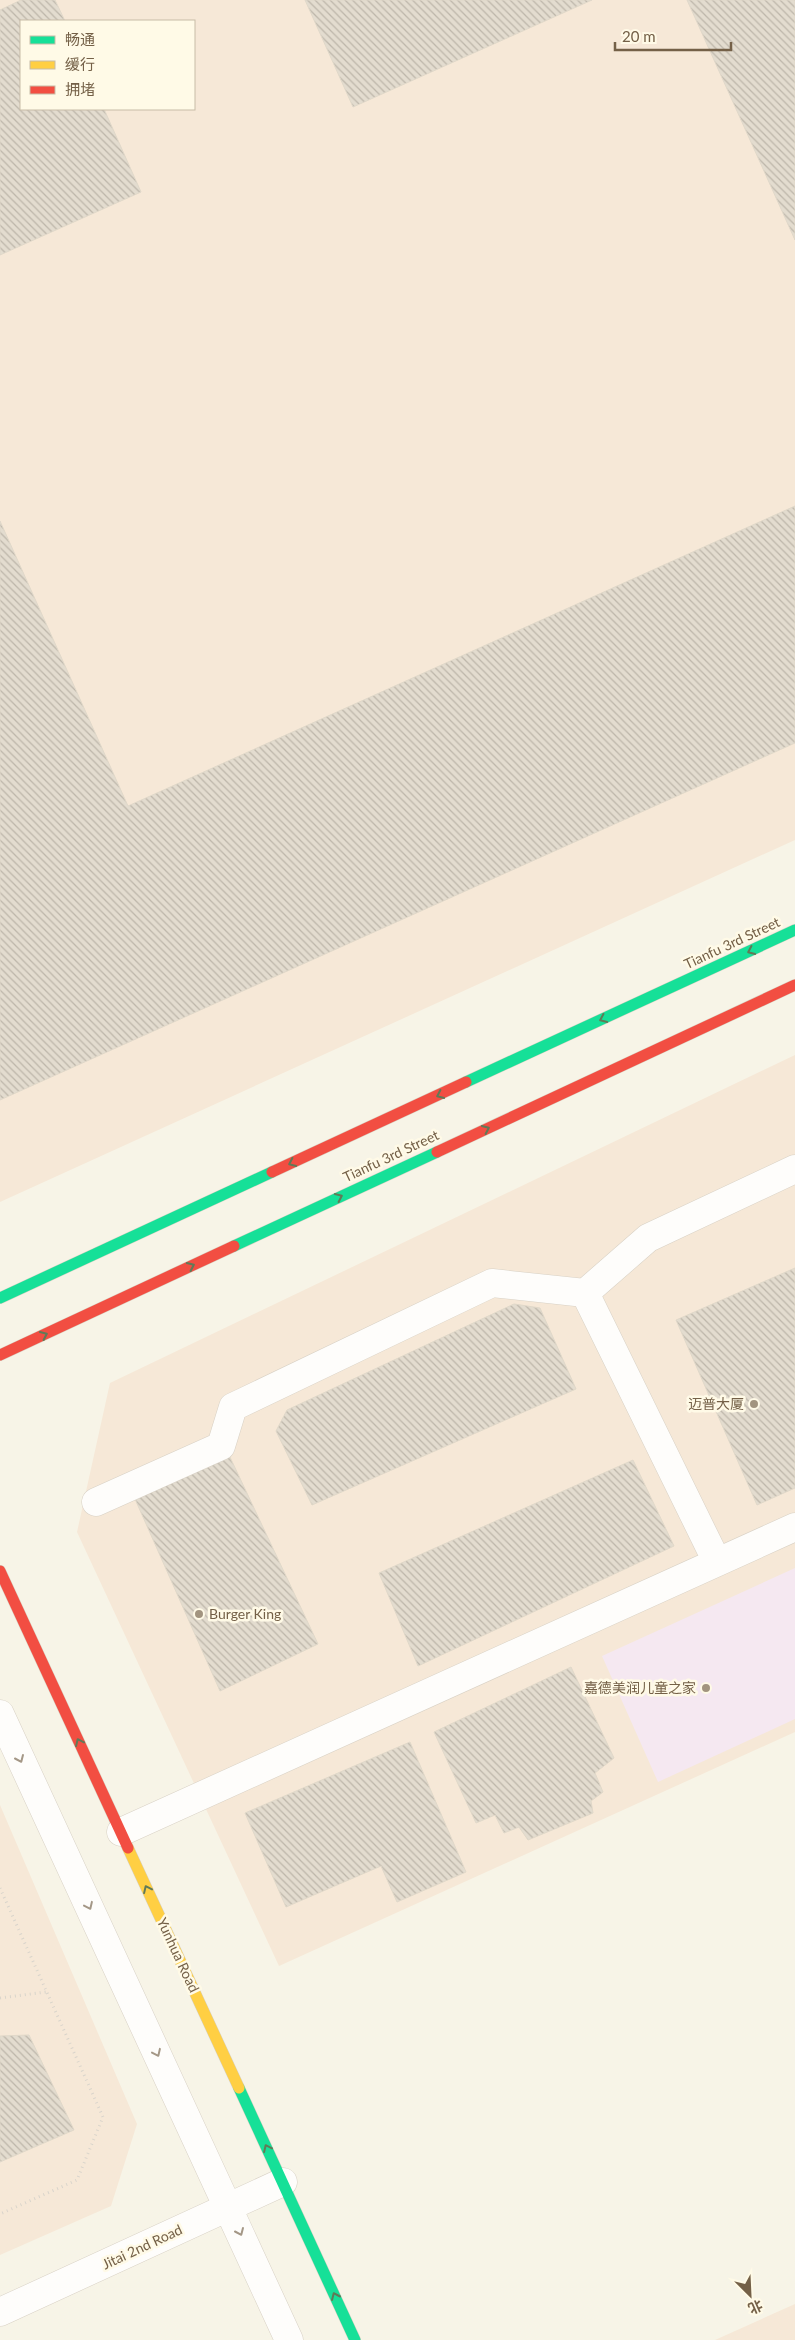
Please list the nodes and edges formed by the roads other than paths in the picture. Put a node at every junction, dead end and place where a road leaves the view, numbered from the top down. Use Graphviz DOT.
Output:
graph roads {
  1 [pos="795,930"];
  2 [pos="795,985"];
  3 [pos="795,1169"];
  4 [pos="585,1294"];
  5 [pos="0,1298"];
  6 [pos="0,1355"];
  7 [pos="96,1502"];
  8 [pos="795,1527"];
  9 [pos="717,1562"];
  10 [pos="0,1571"];
  11 [pos="0,1714"];
  12 [pos="121,1832"];
  13 [pos="283,2182"];
  14 [pos="229,2207"];
  15 [pos="0,2312"];
  16 [pos="289,2340"];
  17 [pos="355,2340"];
  1 -- 5 [label="street, Tianfu 3rd Street, one-way"];
  6 -- 2 [label="street, Tianfu 3rd Street, one-way"];
  3 -- 4 [label="street"];
  4 -- 7 [label="street"];
  4 -- 9 [label="street"];
  8 -- 9 [label="street"];
  9 -- 12 [label="street"];
  12 -- 10 [label="street, Yunhua Road, one-way"];
  11 -- 14 [label="street, one-way"];
  13 -- 12 [label="street, Yunhua Road, one-way"];
  13 -- 14 [label="street, Jitai 2nd Road"];
  17 -- 13 [label="street, Yunhua Road, one-way"];
  14 -- 15 [label="street, Jitai 2nd Road"];
  14 -- 16 [label="street, one-way"];
}
